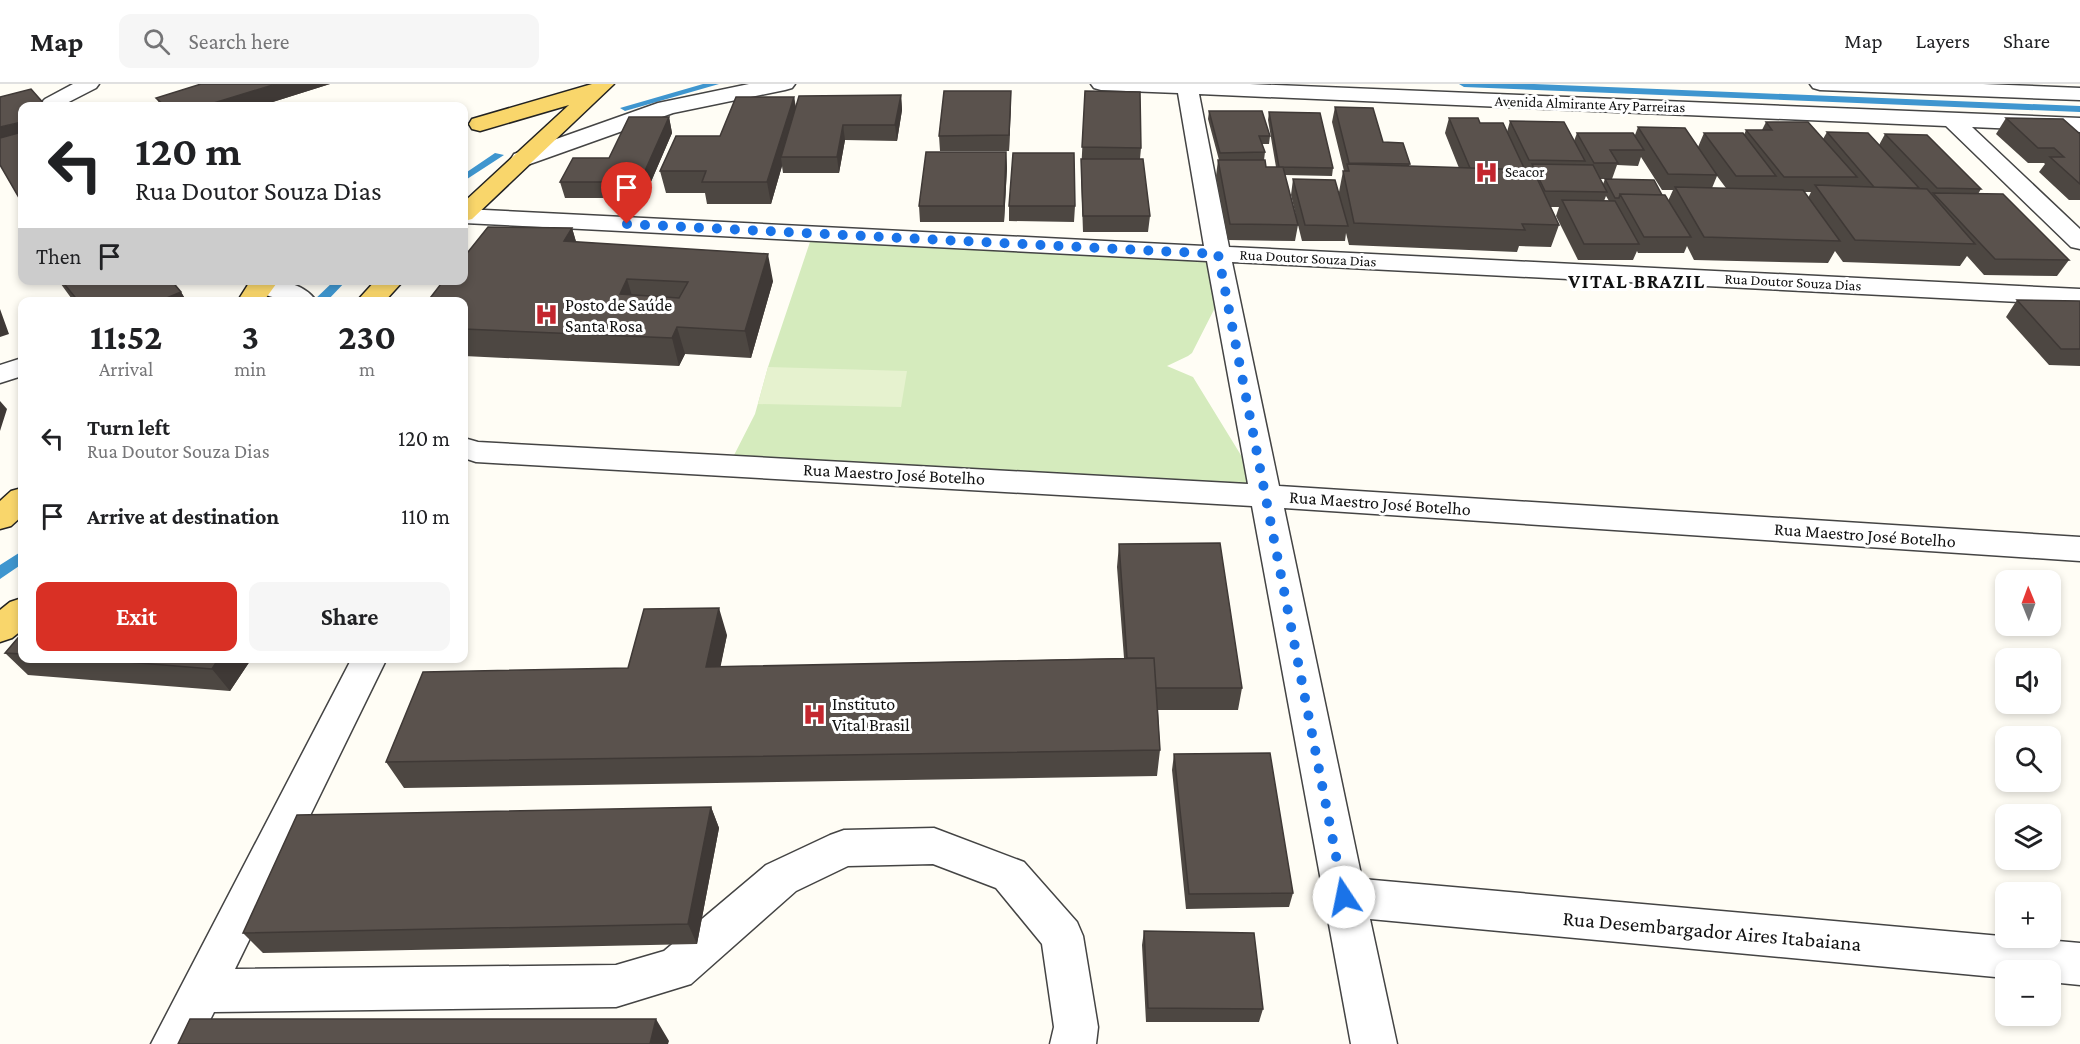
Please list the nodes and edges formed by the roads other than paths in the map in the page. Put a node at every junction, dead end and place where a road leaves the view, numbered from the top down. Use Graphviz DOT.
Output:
graph roads {
  1 [pos="89,84"];
  2 [pos="785,84"];
  3 [pos="1101,84"];
  4 [pos="1820,84"];
  5 [pos="606,86"];
  6 [pos="1186,86"];
  7 [pos="2080,94"];
  8 [pos="50,100"];
  9 [pos="520,101"];
  10 [pos="1952,120"];
  11 [pos="563,121"];
  12 [pos="2080,125"];
  13 [pos="472,130"];
  14 [pos="522,159"];
  15 [pos="468,211"];
  16 [pos="468,215"];
  17 [pos="2080,242"];
  18 [pos="1218,254"];
  19 [pos="386,285"];
  20 [pos="258,287"];
  21 [pos="296,297"];
  22 [pos="374,297"];
  23 [pos="2080,297"];
  24 [pos="18,368"];
  25 [pos="0,374"];
  26 [pos="468,459"];
  27 [pos="1266,496"];
  28 [pos="18,502"];
  29 [pos="0,518"];
  30 [pos="2080,549"];
  31 [pos="18,614"];
  32 [pos="0,629"];
  33 [pos="367,663"];
  34 [pos="1344,897"];
  35 [pos="2080,964"];
  36 [pos="201,991"];
  37 [pos="174,1044"];
  38 [pos="1073,1044"];
  39 [pos="1374,1044"];
  1 -- 8 [label="street"];
  2 -- 14 [label="street"];
  3 -- 6 [label="street, Avenida Almirante Ary Parreiras"];
  4 -- 7 [label="street"];
  5 -- 9 [label="main road"];
  5 -- 11 [label="main road"];
  6 -- 10 [label="street, Avenida Almirante Ary Parreiras"];
  6 -- 18 [label="street"];
  9 -- 11 [label="main road"];
  9 -- 13 [label="main road"];
  10 -- 12 [label="street, Avenida Almirante Ary Parreiras"];
  10 -- 17 [label="street"];
  11 -- 14 [label="main road"];
  14 -- 15 [label="main road"];
  16 -- 18 [label="street, Rua Doutor Souza Dias"];
  18 -- 23 [label="street, Rua Doutor Souza Dias"];
  18 -- 27 [label="street"];
  19 -- 22 [label="main road"];
  20 -- 21 [label="street"];
  24 -- 25 [label="street"];
  26 -- 27 [label="street, Rua Maestro José Botelho"];
  27 -- 30 [label="street, Rua Maestro José Botelho"];
  27 -- 34 [label="street"];
  28 -- 29 [label="main road"];
  31 -- 32 [label="main road"];
  33 -- 36 [label="street"];
  34 -- 35 [label="street, Rua Desembargador Aires Itabaiana"];
  34 -- 39 [label="street"];
  36 -- 37 [label="street"];
  36 -- 38 [label="street"];
}
